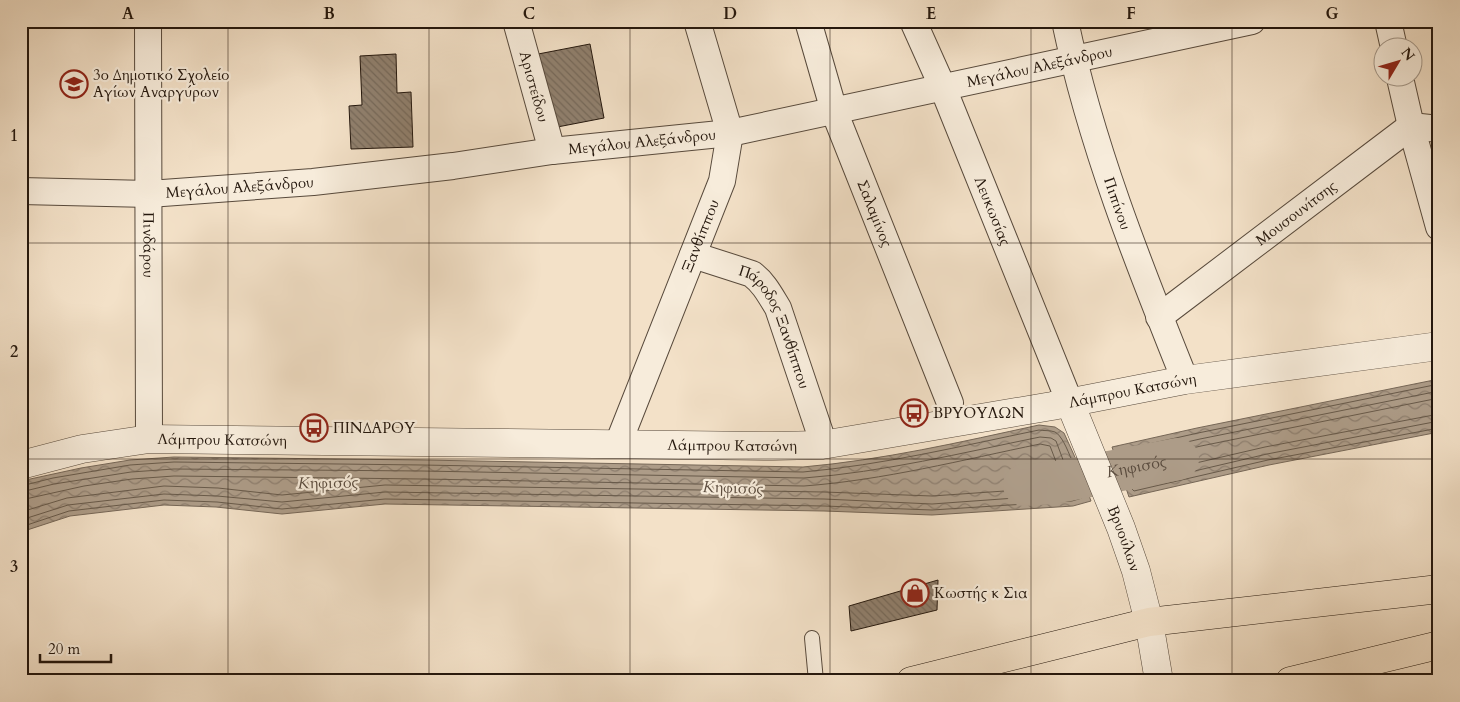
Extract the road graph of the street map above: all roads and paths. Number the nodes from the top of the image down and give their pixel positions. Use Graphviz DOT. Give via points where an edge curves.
graph roads {
  1 [pos="148,21"];
  2 [pos="516,21"];
  3 [pos="697,21"];
  4 [pos="808,21"];
  5 [pos="913,21"];
  6 [pos="1065,21"];
  7 [pos="1252,21"];
  8 [pos="1388,21"];
  9 [pos="1179,29"];
  10 [pos="1392,38"];
  11 [pos="1073,60"];
  12 [pos="942,88"];
  13 [pos="1402,88"];
  14 [pos="834,111"];
  15 [pos="1411,126"];
  16 [pos="1439,129"];
  17 [pos="730,133"];
  18 [pos="552,151"];
  19 [pos="21,191"];
  20 [pos="149,194"];
  21 [pos="1439,227"];
  22 [pos="693,255"];
  23 [pos="1160,317"];
  24 [pos="1439,346"];
  25 [pos="1184,380"];
  26 [pos="950,403"];
  27 [pos="1074,412"];
  28 [pos="820,433"];
  29 [pos="149,439"];
  30 [pos="618,444"];
  31 [pos="21,466"];
  32 [pos="1439,589"];
  33 [pos="1150,633"];
  34 [pos="812,638"];
  35 [pos="1439,645"];
  36 [pos="816,681"];
  37 [pos="911,681"];
  38 [pos="1159,681"];
  39 [pos="1290,681"];
  1 -- 20 [label="street, Πινδάρου"];
  2 -- 18 [label="street, Αριστείδου"];
  3 -- 17 [label="street, Ξανθίππου"];
  4 -- 14 [label="street, Σαλαμίνος"];
  5 -- 12 [label="street, Λευκωσίας"];
  6 -- 11 [label="street, Πιπίνου"];
  7 -- 9 [label="street, Μεγάλου Αλεξάνδρου"];
  8 -- 10 [label="street"];
  9 -- 11 [label="street, Μεγάλου Αλεξάνδρου"];
  11 -- 12 [label="street, Μεγάλου Αλεξάνδρου"];
  11 -- 23 [label="street, Πιπίνου" via="1099,153"];
  12 -- 14 [label="street, Μεγάλου Αλεξάνδρου"];
  12 -- 27 [label="street, Λευκωσίας"];
  13 -- 15 [label="street"];
  14 -- 17 [label="street, Μεγάλου Αλεξάνδρου"];
  14 -- 26 [label="street, Σαλαμίνος"];
  15 -- 16 [label="street"];
  15 -- 21 [label="street"];
  15 -- 23 [label="street, Μουσουνίτσης"];
  17 -- 18 [label="street, Μεγάλου Αλεξάνδρου"];
  17 -- 22 [label="street, Ξανθίππου" via="722,181"];
  18 -- 20 [label="street, Μεγάλου Αλεξάνδρου" via="313,182"];
  19 -- 20 [label="street, Μεγάλου Αλεξάνδρου"];
  20 -- 29 [label="street, Πινδάρου"];
  22 -- 28 [label="street, Πάροδος Ξανθίππου" via="752,274 767,290 778,308"];
  22 -- 30 [label="street, Ξανθίππου"];
  23 -- 25 [label="street, Πιπίνου"];
  24 -- 25 [label="street, Λάμπρου Κατσώνη"];
  25 -- 27 [label="street, Λάμπρου Κατσώνη"];
  27 -- 30 [label="street, Λάμπρου Κατσώνη" via="822,445"];
  27 -- 33 [label="street, Βρυούλων" via="1136,571"];
  29 -- 30 [label="street, Λάμπρου Κατσώνη"];
  29 -- 31 [label="street, Λάμπρου Κατσώνη" via="82,449"];
  32 -- 33 [label="highway"];
  33 -- 37 [label="highway"];
  33 -- 38 [label="street, Βρυούλων"];
  34 -- 36 [label="lane"];
  35 -- 39 [label="highway"];
}
